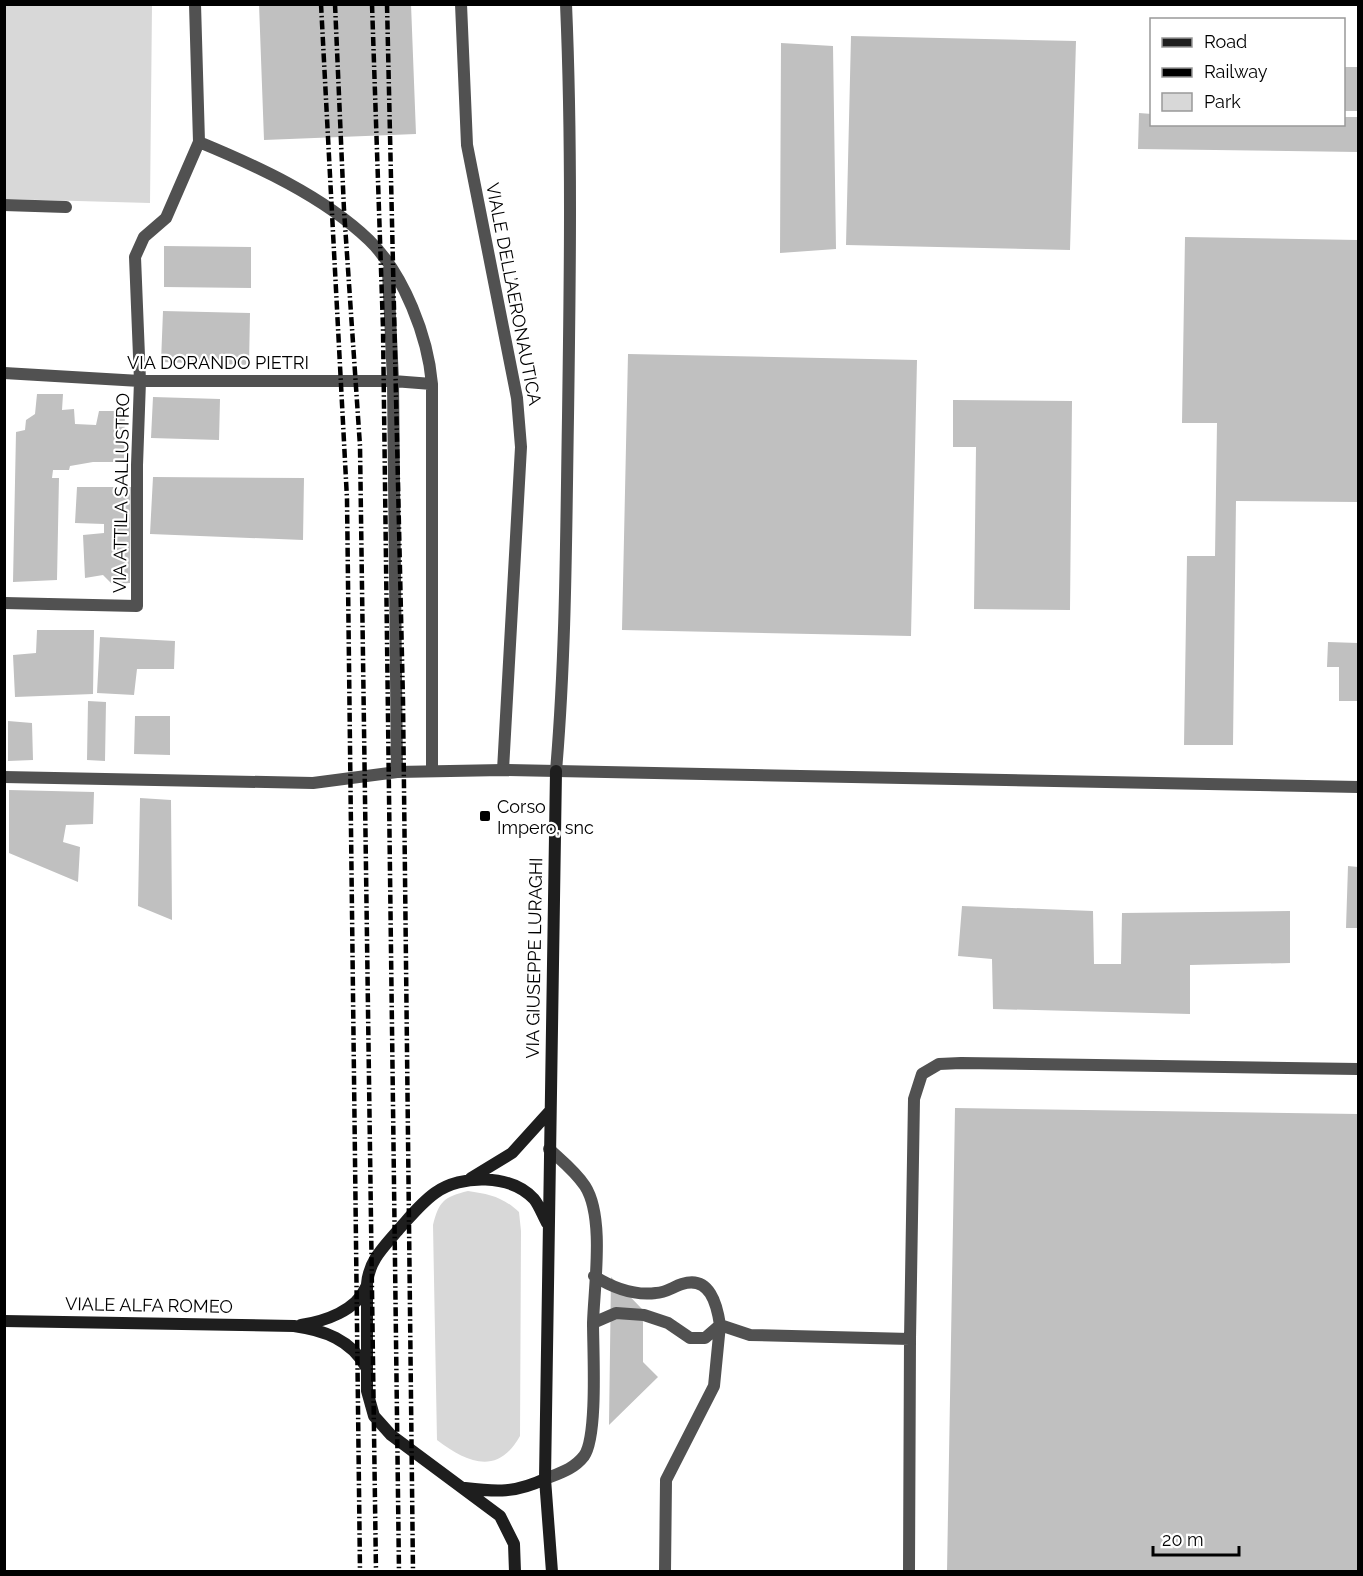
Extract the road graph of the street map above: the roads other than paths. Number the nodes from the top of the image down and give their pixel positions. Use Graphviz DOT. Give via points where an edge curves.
graph roads {
  1 [pos="195,4"];
  2 [pos="461,4"];
  3 [pos="566,4"];
  4 [pos="199,142"];
  5 [pos="4,205"];
  6 [pos="66,207"];
  7 [pos="383,259"];
  8 [pos="4,373"];
  9 [pos="141,381"];
  10 [pos="393,381"];
  11 [pos="432,384"];
  12 [pos="4,603"];
  13 [pos="503,770"];
  14 [pos="432,771"];
  15 [pos="556,771"];
  16 [pos="397,772"];
  17 [pos="4,777"];
  18 [pos="1359,786"];
  19 [pos="1359,1069"];
  20 [pos="550,1111"];
  21 [pos="549,1149"];
  22 [pos="471,1178"];
  23 [pos="548,1224"];
  24 [pos="594,1276"];
  25 [pos="367,1284"];
  26 [pos="4,1321"];
  27 [pos="593,1323"];
  28 [pos="720,1324"];
  29 [pos="294,1326"];
  30 [pos="910,1338"];
  31 [pos="368,1369"];
  32 [pos="545,1479"];
  33 [pos="465,1488"];
  34 [pos="515,1572"];
  35 [pos="552,1572"];
  36 [pos="665,1572"];
  37 [pos="909,1572"];
  1 -- 4 [label="street"];
  2 -- 13 [label="street, VIALE DELL’AERONAUTICA" via="467,146 520,422"];
  3 -- 15 [label="street, VIALE DELL’AERONAUTICA" via="571,114 565,671"];
  4 -- 7 [label="street" via="261,167 351,224"];
  4 -- 9 [label="street, VIA ATTILA SALLUSTRO" via="166,218 144,237 135,258"];
  5 -- 6 [label="street"];
  7 -- 10 [label="street" via="390,276"];
  7 -- 11 [label="street" via="420,327"];
  8 -- 9 [label="street, VIA DORANDO PIETRI"];
  9 -- 10 [label="street, VIA DORANDO PIETRI"];
  9 -- 12 [label="street, VIA ATTILA SALLUSTRO" via="136,465 137,606"];
  10 -- 11 [label="street, VIA DORANDO PIETRI"];
  10 -- 16 [label="street"];
  11 -- 14 [label="street"];
  13 -- 14 [label="street"];
  13 -- 15 [label="street"];
  14 -- 16 [label="street"];
  15 -- 18 [label="street"];
  15 -- 20 [label="street, VIA GIUSEPPE LURAGHI"];
  16 -- 17 [label="street" via="313,783"];
  19 -- 30 [label="street" via="939,1064 922,1074 914,1099"];
  20 -- 21 [label="street, VIA GIUSEPPE LURAGHI"];
  20 -- 22 [label="street" via="512,1153"];
  21 -- 23 [label="street, VIA GIUSEPPE LURAGHI"];
  21 -- 24 [label="street" via="586,1187 592,1202 596,1225"];
  22 -- 23 [label="street" via="506,1182 533,1198"];
  22 -- 25 [label="street" via="454,1182 420,1206 373,1260"];
  23 -- 32 [label="street, VIA GIUSEPPE LURAGHI"];
  24 -- 27 [label="street"];
  24 -- 28 [label="street" via="636,1293 657,1293 684,1283 696,1284 709,1290 717,1303"];
  25 -- 29 [label="street" via="348,1308"];
  25 -- 31 [label="street"];
  26 -- 29 [label="street, VIALE ALFA ROMEO"];
  27 -- 28 [label="street" via="616,1313 644,1315 668,1323 690,1338 705,1338"];
  27 -- 32 [label="street" via="592,1437 585,1455 570,1469"];
  28 -- 30 [label="street" via="750,1335"];
  28 -- 36 [label="street" via="714,1386 666,1480"];
  29 -- 31 [label="street" via="343,1341"];
  30 -- 37 [label="street"];
  31 -- 33 [label="street" via="369,1403 382,1426"];
  32 -- 33 [label="street" via="523,1489 495,1492"];
  32 -- 35 [label="street, VIA GIUSEPPE LURAGHI"];
  33 -- 34 [label="street" via="500,1516 514,1544"];
}
